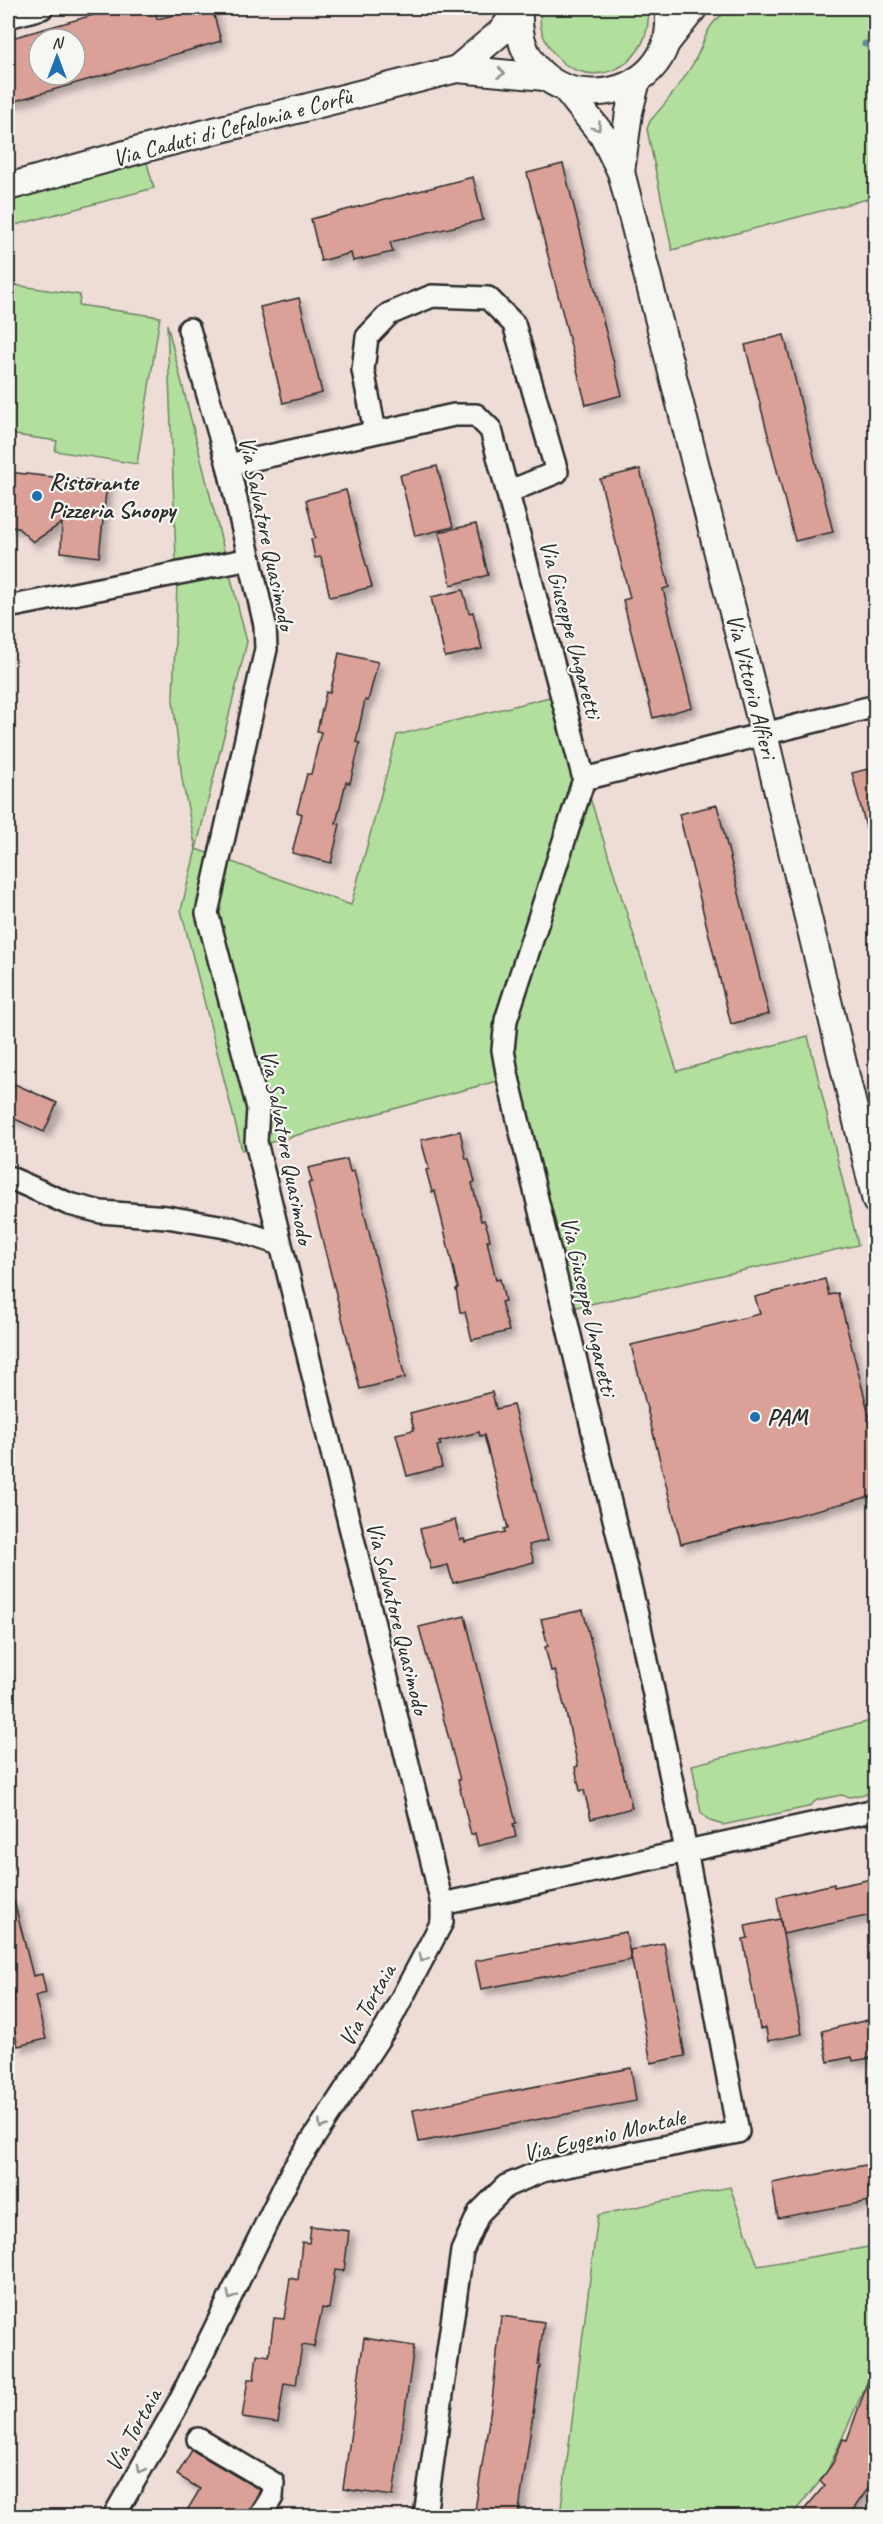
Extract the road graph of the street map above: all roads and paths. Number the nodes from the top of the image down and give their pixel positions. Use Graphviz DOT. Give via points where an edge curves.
graph roads {
  1 [pos="42,8"];
  2 [pos="519,8"];
  3 [pos="668,8"];
  4 [pos="694,8"];
  5 [pos="8,17"];
  6 [pos="665,45"];
  7 [pos="457,69"];
  8 [pos="637,80"];
  9 [pos="555,82"];
  10 [pos="621,172"];
  11 [pos="8,187"];
  12 [pos="189,329"];
  13 [pos="375,431"];
  14 [pos="228,465"];
  15 [pos="508,492"];
  16 [pos="250,559"];
  17 [pos="8,607"];
  18 [pos="876,706"];
  19 [pos="764,734"];
  20 [pos="585,779"];
  21 [pos="8,1177"];
  22 [pos="876,1201"];
  23 [pos="280,1244"];
  24 [pos="876,1810"];
  25 [pos="686,1850"];
  26 [pos="442,1904"];
  27 [pos="198,2439"];
  28 [pos="114,2517"];
  29 [pos="260,2517"];
  30 [pos="425,2517"];
  1 -- 5 [label="street"];
  2 -- 7 [label="street, Via Caduti di Cefalonia e Corfù" via="501,32"];
  2 -- 9 [label="street, Via Vittorio Alfieri" via="519,34 528,56"];
  3 -- 6 [label="street"];
  4 -- 6 [label="street"];
  6 -- 8 [label="street" via="655,63"];
  7 -- 9 [label="street, Via Caduti di Cefalonia e Corfù, one-way"];
  7 -- 11 [label="street, Via Caduti di Cefalonia e Corfù"];
  8 -- 9 [label="street, Via Caduti di Cefalonia e Corfù" via="613,91 588,94"];
  8 -- 10 [label="street, Via Vittorio Alfieri"];
  9 -- 10 [label="street, Via Vittorio Alfieri, one-way" via="603,136"];
  10 -- 19 [label="street, Via Vittorio Alfieri"];
  12 -- 14 [label="street, Via Salvatore Quasimodo"];
  13 -- 14 [label="street, Via Giuseppe Ungaretti"];
  13 -- 15 [label="street, Via Giuseppe Ungaretti" via="454,415 476,415 491,430"];
  13 -- 15 [label="street" via="363,370 367,337 389,314 432,296 488,298 513,324 556,472"];
  14 -- 16 [label="street, Via Salvatore Quasimodo"];
  15 -- 20 [label="street, Via Giuseppe Ungaretti"];
  16 -- 17 [label="street"];
  16 -- 23 [label="street, Via Salvatore Quasimodo" via="265,625 266,649 207,913 258,1108 256,1142"];
  18 -- 19 [label="street"];
  19 -- 20 [label="street"];
  19 -- 22 [label="street, Via Vittorio Alfieri"];
  20 -- 25 [label="street, Via Giuseppe Ungaretti" via="506,1020 503,1050 640,1627"];
  21 -- 23 [label="street" via="90,1210 221,1226"];
  23 -- 26 [label="street, Via Salvatore Quasimodo"];
  24 -- 25 [label="street"];
  25 -- 26 [label="street"];
  25 -- 30 [label="street, Via Eugenio Montale" via="738,2132 542,2171 506,2186 479,2213 462,2251"];
  26 -- 28 [label="street, Via Tortaia, one-way" via="442,1922 387,2026 292,2171 179,2402"];
  27 -- 29 [label="street" via="273,2483 272,2497"];
}
